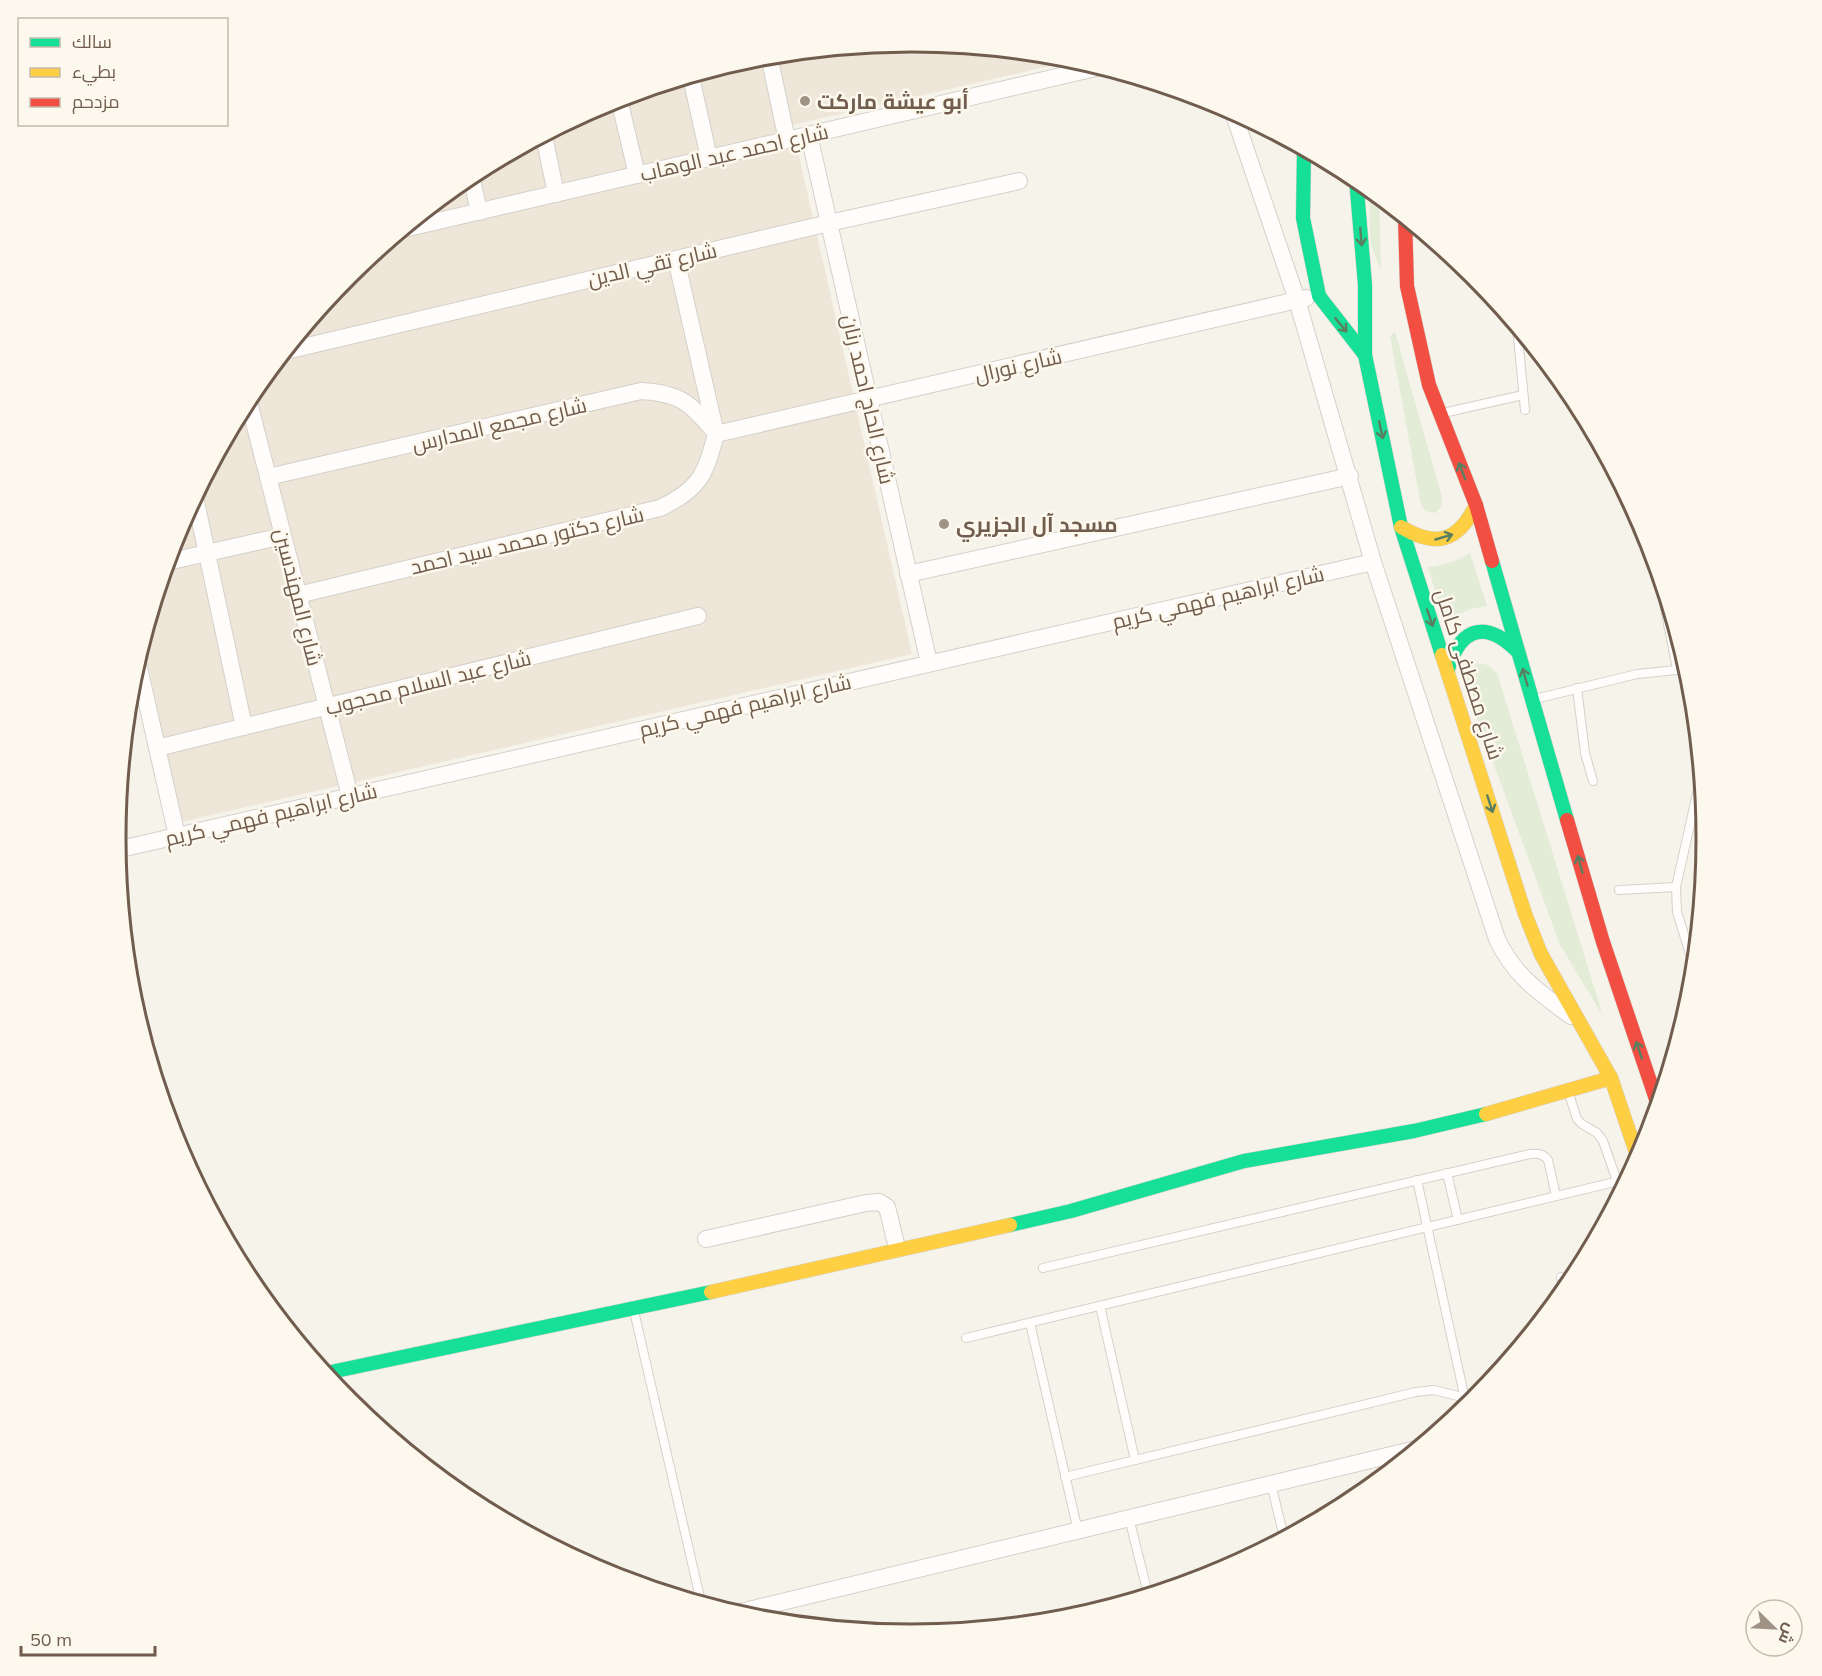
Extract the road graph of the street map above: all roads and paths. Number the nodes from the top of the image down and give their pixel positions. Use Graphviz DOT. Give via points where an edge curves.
graph roads {
  1 [pos="771,66"];
  2 [pos="1082,72"];
  3 [pos="692,84"];
  4 [pos="621,108"];
  5 [pos="1237,124"];
  6 [pos="809,135"];
  7 [pos="787,140"];
  8 [pos="546,144"];
  9 [pos="709,158"];
  10 [pos="1304,158"];
  11 [pos="637,175"];
  12 [pos="1019,181"];
  13 [pos="473,186"];
  14 [pos="1357,192"];
  15 [pos="556,194"];
  16 [pos="479,212"];
  17 [pos="829,223"];
  18 [pos="420,225"];
  19 [pos="1406,228"];
  20 [pos="676,259"];
  21 [pos="1319,296"];
  22 [pos="1297,300"];
  23 [pos="1518,340"];
  24 [pos="297,348"];
  25 [pos="1365,355"];
  26 [pos="1523,395"];
  27 [pos="869,399"];
  28 [pos="1525,410"];
  29 [pos="251,412"];
  30 [pos="1440,414"];
  31 [pos="716,434"];
  32 [pos="1350,476"];
  33 [pos="268,477"];
  34 [pos="1476,506"];
  35 [pos="198,510"];
  36 [pos="1401,527"];
  37 [pos="283,536"];
  38 [pos="207,553"];
  39 [pos="177,560"];
  40 [pos="1373,562"];
  41 [pos="908,574"];
  42 [pos="298,595"];
  43 [pos="698,616"];
  44 [pos="1673,650"];
  45 [pos="1518,652"];
  46 [pos="928,663"];
  47 [pos="1448,669"];
  48 [pos="1677,669"];
  49 [pos="142,681"];
  50 [pos="1577,688"];
  51 [pos="1532,699"];
  52 [pos="327,706"];
  53 [pos="244,727"];
  54 [pos="157,748"];
  55 [pos="1593,781"];
  56 [pos="350,796"];
  57 [pos="1695,801"];
  58 [pos="177,836"];
  59 [pos="126,848"];
  60 [pos="1676,887"];
  61 [pos="1620,890"];
  62 [pos="1690,941"];
  63 [pos="1581,1024"];
  64 [pos="1611,1078"];
  65 [pos="1568,1091"];
  66 [pos="1654,1093"];
  67 [pos="1634,1146"];
  68 [pos="1447,1173"];
  69 [pos="1417,1180"];
  70 [pos="1617,1181"];
  71 [pos="1556,1196"];
  72 [pos="1458,1220"];
  73 [pos="1427,1227"];
  74 [pos="706,1239"];
  75 [pos="897,1248"];
  76 [pos="1043,1268"];
  77 [pos="1100,1306"];
  78 [pos="633,1308"];
  79 [pos="1030,1323"];
  80 [pos="966,1338"];
  81 [pos="335,1371"];
  82 [pos="1468,1391"];
  83 [pos="1462,1397"];
  84 [pos="1399,1453"];
  85 [pos="1135,1460"];
  86 [pos="1065,1476"];
  87 [pos="1271,1484"];
  88 [pos="1129,1518"];
  89 [pos="1282,1529"];
  90 [pos="1078,1531"];
  91 [pos="1146,1587"];
  92 [pos="699,1594"];
  93 [pos="757,1608"];
  1 -- 7 [label="street"];
  2 -- 6 [label="street, شارع احمد عبد الوهاب"];
  3 -- 9 [label="street"];
  4 -- 11 [label="street"];
  5 -- 22 [label="street"];
  6 -- 7 [label="street, شارع احمد عبد الوهاب"];
  6 -- 17 [label="street, شارع الحاج احمد رنان"];
  7 -- 9 [label="street, شارع احمد عبد الوهاب"];
  8 -- 15 [label="street"];
  9 -- 11 [label="street, شارع احمد عبد الوهاب"];
  10 -- 21 [label="main road" via="1303,218"];
  11 -- 15 [label="street, شارع احمد عبد الوهاب"];
  12 -- 17 [label="street, شارع تقي الدين"];
  13 -- 16 [label="street"];
  14 -- 25 [label="main road, شارع مصطفى كامل, one-way" via="1365,285"];
  15 -- 16 [label="street, شارع احمد عبد الوهاب"];
  16 -- 18 [label="street, شارع احمد عبد الوهاب"];
  17 -- 20 [label="street, شارع تقي الدين"];
  17 -- 27 [label="street, شارع الحاج احمد رنان"];
  19 -- 30 [label="main road" via="1409,296"];
  20 -- 24 [label="street, شارع تقي الدين"];
  20 -- 31 [label="street"];
  21 -- 22 [label="street, شارع نورال"];
  21 -- 25 [label="main road, one-way"];
  22 -- 27 [label="street, شارع نورال"];
  22 -- 32 [label="street"];
  23 -- 26 [label="lane"];
  25 -- 36 [label="main road, شارع مصطفى كامل, one-way"];
  26 -- 28 [label="lane"];
  26 -- 30 [label="lane"];
  27 -- 31 [label="street, شارع نورال"];
  27 -- 41 [label="street, شارع الحاج احمد رنان"];
  29 -- 33 [label="street, شارع المهندسين"];
  34 -- 30 [label="main road, one-way"];
  31 -- 33 [label="street, شارع مجمع المدارس" via="684,401 664,392 641,391"];
  31 -- 42 [label="street, شارع دكتور محمد سيد احمد" via="699,481 682,498 660,508"];
  32 -- 40 [label="street"];
  32 -- 41 [label="street"];
  33 -- 37 [label="street, شارع المهندسين"];
  36 -- 34 [label="main road, one-way" via="1414,536 1445,539 1459,532"];
  34 -- 45 [label="main road"];
  35 -- 38 [label="street"];
  36 -- 47 [label="main road, شارع مصطفى كامل, one-way"];
  37 -- 38 [label="street"];
  37 -- 42 [label="street, شارع المهندسين"];
  38 -- 39 [label="street"];
  38 -- 53 [label="street"];
  40 -- 46 [label="street, شارع ابراهيم فهمي كريم"];
  40 -- 63 [label="street" via="1505,957 1517,973"];
  41 -- 46 [label="street, شارع الحاج احمد رنان"];
  42 -- 52 [label="street, شارع المهندسين"];
  43 -- 52 [label="street, شارع عبد السلام محجوب"];
  44 -- 48 [label="lane"];
  45 -- 47 [label="main road" via="1508,638 1492,631 1476,632 1461,639 1451,653"];
  51 -- 45 [label="main road, one-way"];
  46 -- 56 [label="street, شارع ابراهيم فهمي كريم"];
  47 -- 63 [label="main road, شارع مصطفى كامل, one-way" via="1525,914 1541,954"];
  48 -- 50 [label="lane"];
  49 -- 54 [label="street"];
  50 -- 51 [label="lane"];
  50 -- 55 [label="lane" via="1585,753"];
  66 -- 51 [label="main road, one-way" via="1603,942"];
  52 -- 53 [label="street, شارع عبد السلام محجوب"];
  52 -- 56 [label="street, شارع المهندسين"];
  53 -- 54 [label="street, شارع عبد السلام محجوب"];
  54 -- 58 [label="street"];
  56 -- 58 [label="street, شارع ابراهيم فهمي كريم"];
  57 -- 60 [label="lane"];
  58 -- 59 [label="street, شارع ابراهيم فهمي كريم"];
  60 -- 61 [label="lane"];
  60 -- 62 [label="lane" via="1677,912"];
  63 -- 64 [label="main road, شارع مصطفى كامل"];
  64 -- 65 [label="main road"];
  64 -- 67 [label="main road, شارع مصطفى كامل"];
  65 -- 70 [label="lane" via="1577,1119 1603,1141"];
  65 -- 75 [label="main road" via="1414,1131 1244,1161 1071,1211"];
  68 -- 69 [label="lane"];
  68 -- 71 [label="lane" via="1538,1153 1548,1160"];
  68 -- 72 [label="lane"];
  69 -- 73 [label="lane"];
  69 -- 76 [label="lane"];
  70 -- 71 [label="lane"];
  71 -- 72 [label="lane"];
  72 -- 73 [label="lane"];
  73 -- 77 [label="lane"];
  73 -- 82 [label="lane"];
  74 -- 75 [label="street" via="879,1202 887,1207"];
  75 -- 78 [label="main road"];
  77 -- 79 [label="lane"];
  77 -- 85 [label="lane"];
  78 -- 81 [label="main road"];
  78 -- 92 [label="lane"];
  79 -- 80 [label="lane"];
  79 -- 86 [label="lane"];
  83 -- 85 [label="lane" via="1434,1390 1416,1392"];
  84 -- 87 [label="street"];
  85 -- 86 [label="lane"];
  86 -- 90 [label="lane"];
  87 -- 88 [label="street"];
  87 -- 89 [label="lane"];
  88 -- 90 [label="street"];
  88 -- 91 [label="lane"];
  90 -- 93 [label="street"];
}
